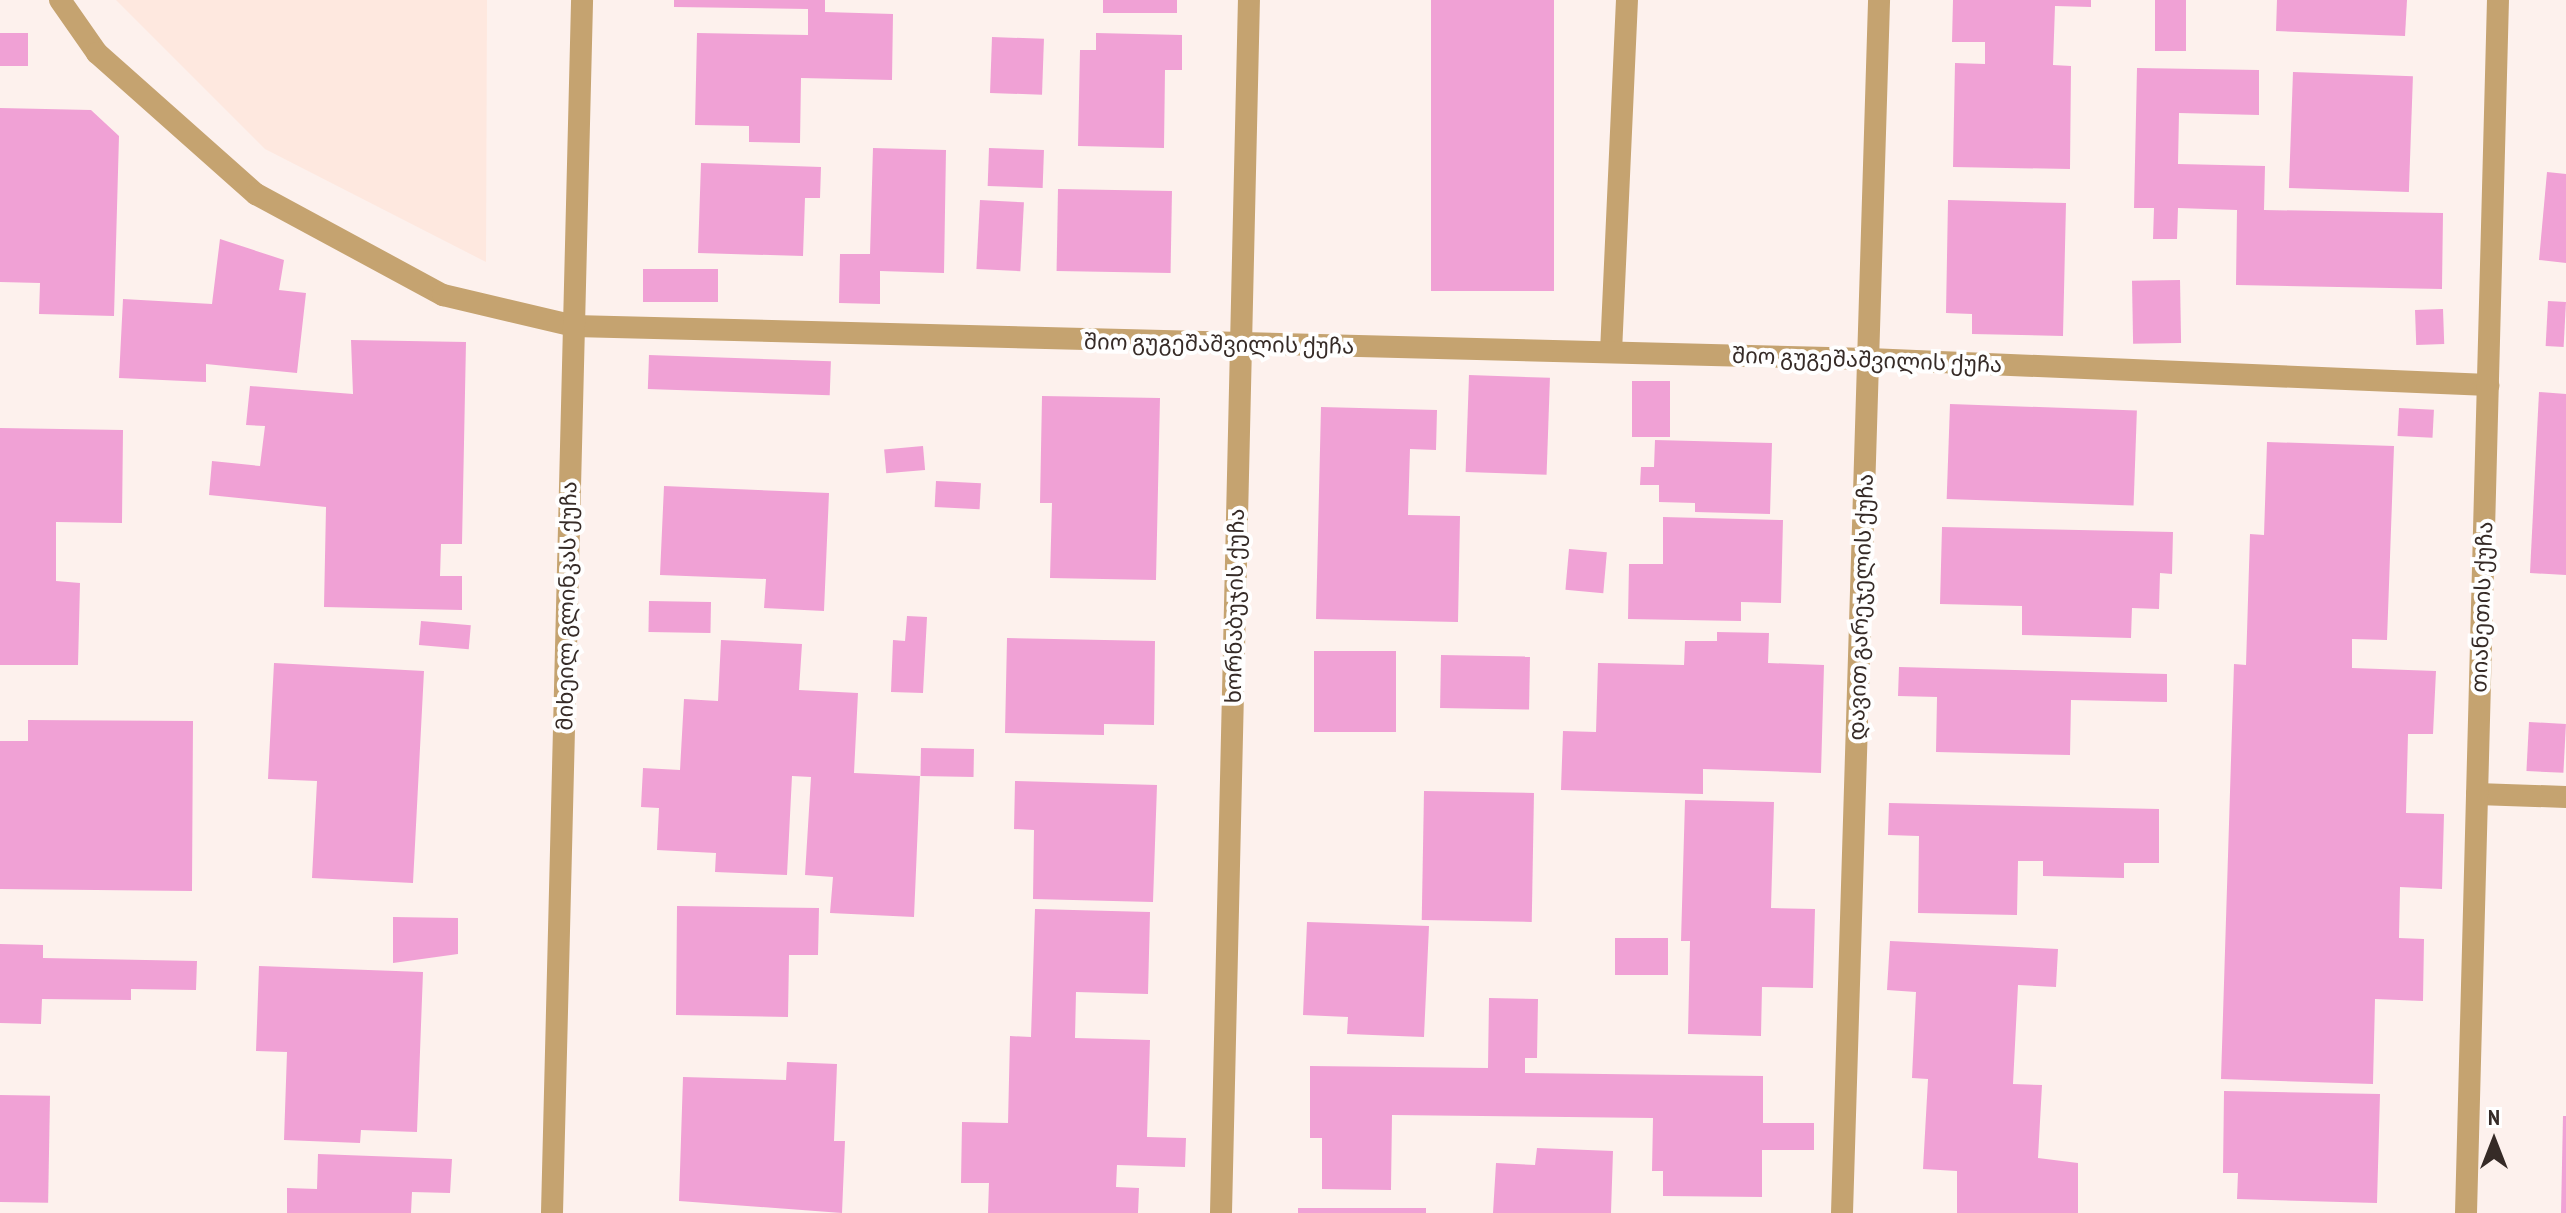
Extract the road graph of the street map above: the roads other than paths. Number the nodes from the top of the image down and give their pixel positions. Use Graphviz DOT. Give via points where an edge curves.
graph roads {
  1 [pos="60,0"];
  2 [pos="582,0"];
  3 [pos="1249,0"];
  4 [pos="1627,0"];
  5 [pos="1879,0"];
  6 [pos="2498,0"];
  7 [pos="574,326"];
  8 [pos="1241,346"];
  9 [pos="1611,352"];
  10 [pos="1869,359"];
  11 [pos="2488,385"];
  12 [pos="2477,794"];
  13 [pos="2566,797"];
  14 [pos="552,1213"];
  15 [pos="1221,1213"];
  16 [pos="1842,1213"];
  17 [pos="2466,1213"];
  1 -- 7 [label="street, შიო გუგეშაშვილის ქუჩა" via="97,53 256,194 443,295"];
  2 -- 7 [label="street, მიხეილ გლინკას ქუჩა"];
  3 -- 8 [label="street, ხორნაბუჯის ქუჩა"];
  4 -- 9 [label="street"];
  5 -- 10 [label="street, დავით გარეჯელის ქუჩა"];
  6 -- 11 [label="street, თიანეთის ქუჩა"];
  7 -- 8 [label="street, შიო გუგეშაშვილის ქუჩა"];
  7 -- 14 [label="street, მიხეილ გლინკას ქუჩა"];
  8 -- 9 [label="street, შიო გუგეშაშვილის ქუჩა"];
  8 -- 15 [label="street, ხორნაბუჯის ქუჩა"];
  9 -- 10 [label="street, შიო გუგეშაშვილის ქუჩა"];
  10 -- 11 [label="street, შიო გუგეშაშვილის ქუჩა"];
  10 -- 16 [label="street, დავით გარეჯელის ქუჩა"];
  11 -- 12 [label="street, თიანეთის ქუჩა"];
  12 -- 13 [label="street"];
  12 -- 17 [label="street, თიანეთის ქუჩა"];
}
